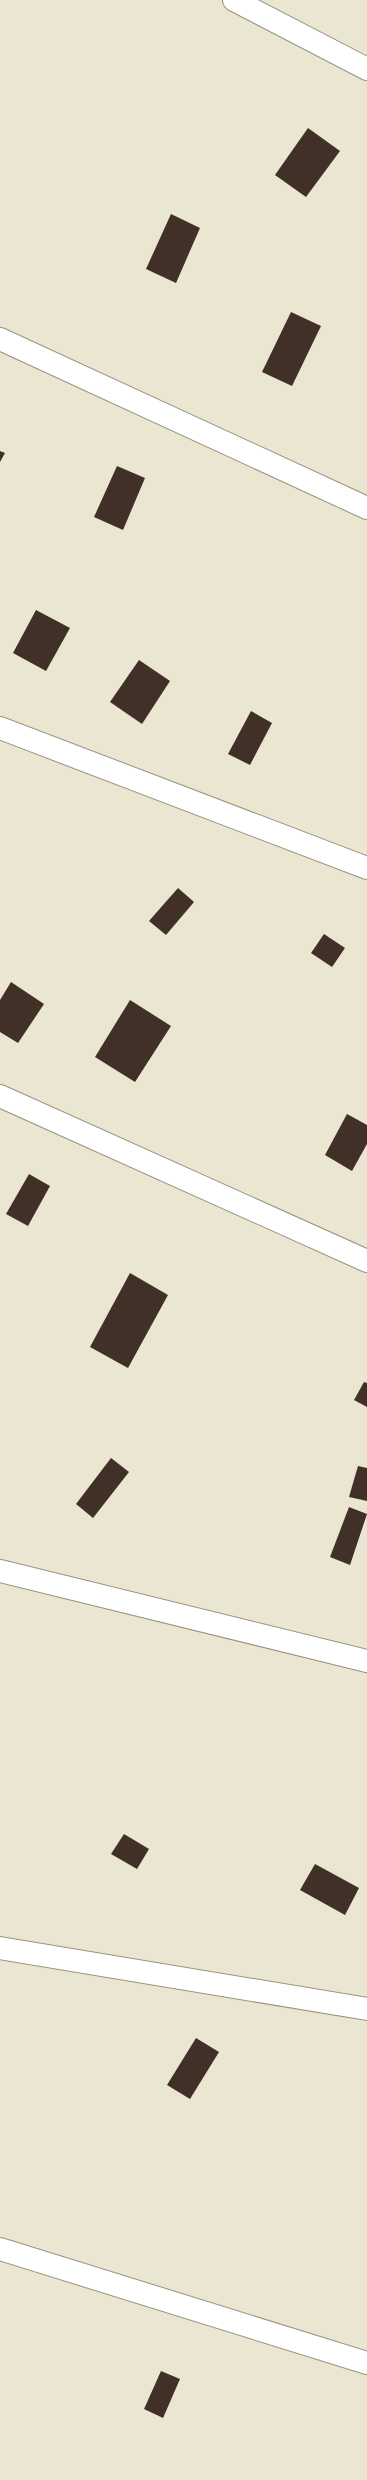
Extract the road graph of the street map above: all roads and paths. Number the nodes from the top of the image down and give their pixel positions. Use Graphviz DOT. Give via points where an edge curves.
graph roads {
  1 [pos="234,0"];
  2 [pos="367,69"];
  3 [pos="0,339"];
  4 [pos="367,508"];
  5 [pos="0,728"];
  6 [pos="367,868"];
  7 [pos="0,1096"];
  8 [pos="367,1261"];
  9 [pos="0,1570"];
  10 [pos="367,1661"];
  11 [pos="0,1948"];
  12 [pos="367,2009"];
  13 [pos="0,2249"];
  14 [pos="367,2363"];
  1 -- 2 [label="street"];
  3 -- 4 [label="street"];
  5 -- 6 [label="street"];
  7 -- 8 [label="street"];
  9 -- 10 [label="street"];
  11 -- 12 [label="street"];
  13 -- 14 [label="street"];
}
